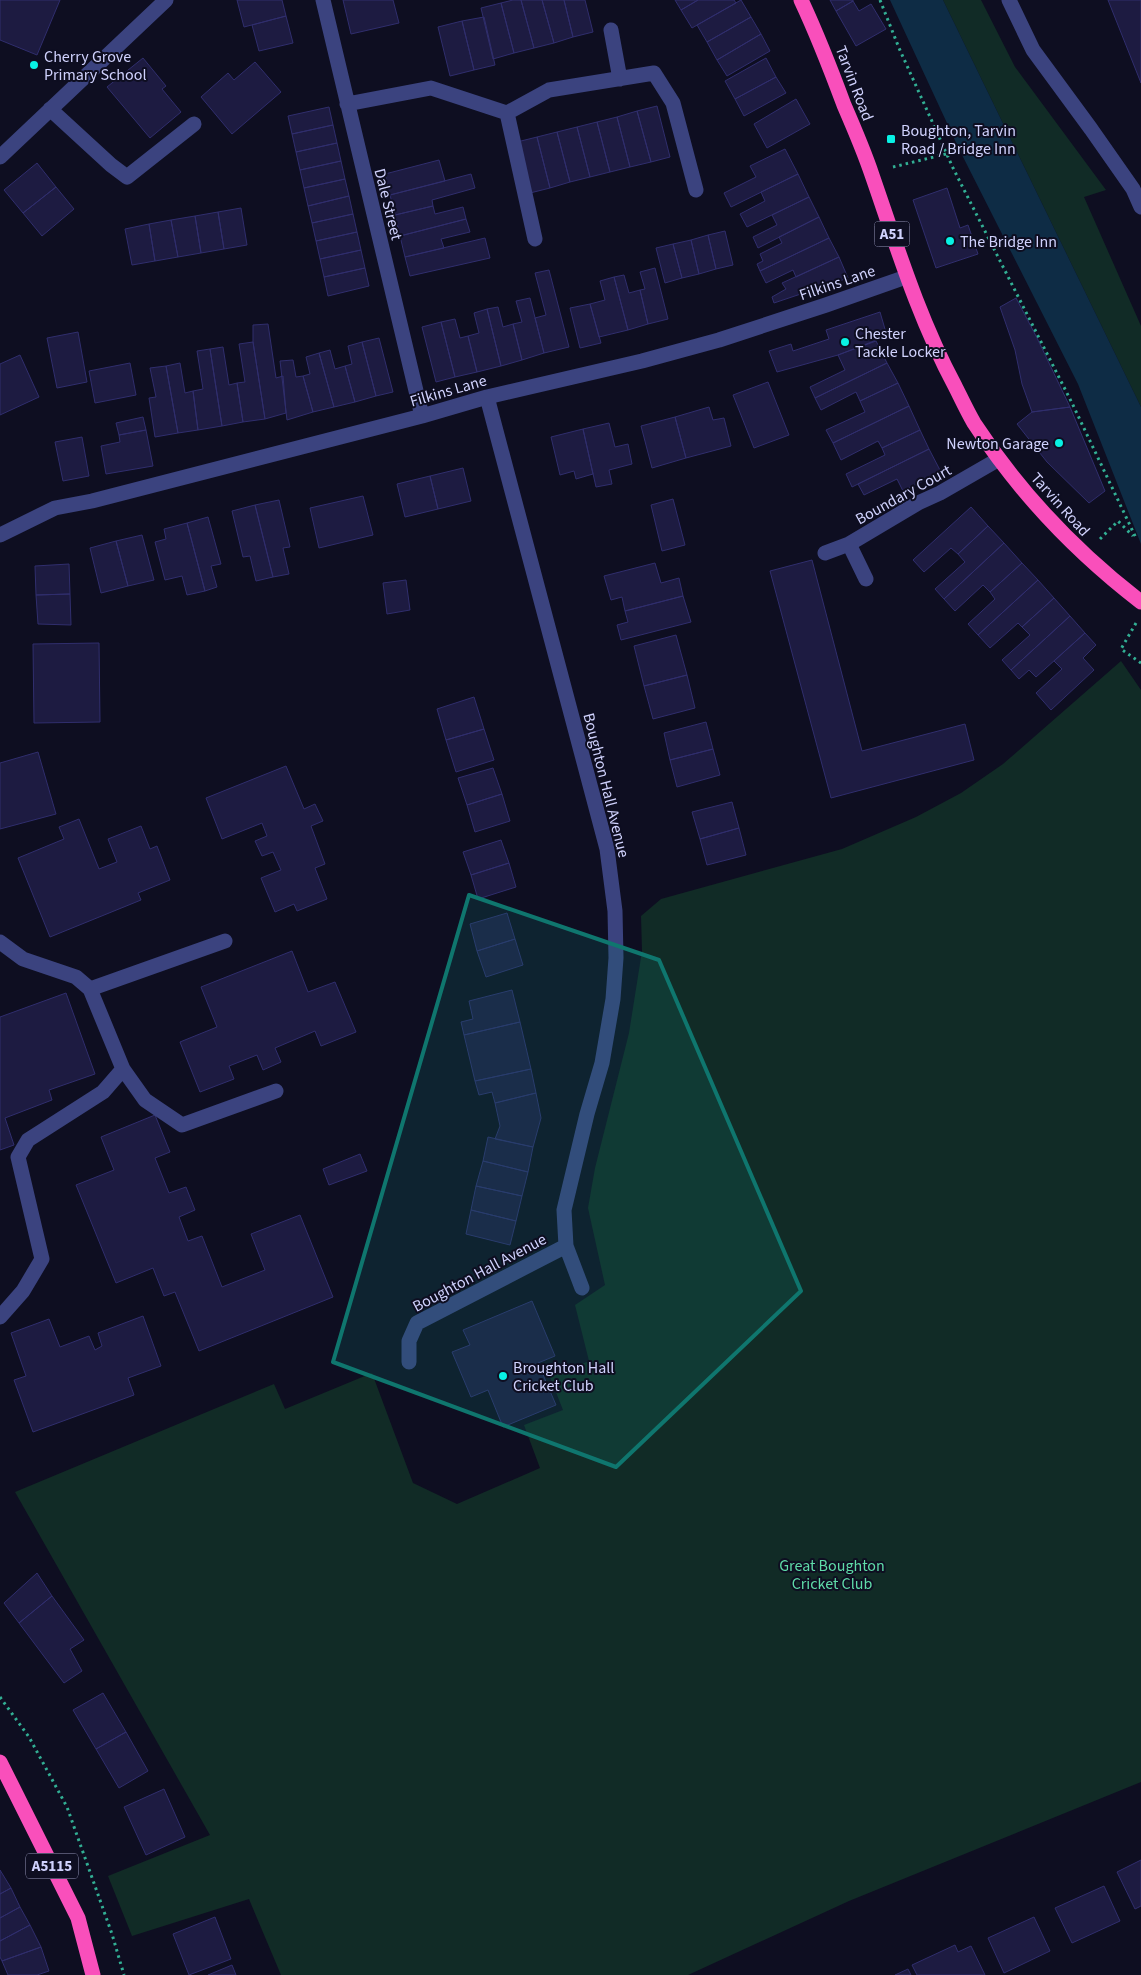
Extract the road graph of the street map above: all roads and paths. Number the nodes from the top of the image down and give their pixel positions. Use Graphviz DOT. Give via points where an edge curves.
graph roads {
  1 [pos="166,0"];
  2 [pos="322,0"];
  3 [pos="801,0"];
  4 [pos="880,0"];
  5 [pos="1009,0"];
  6 [pos="611,30"];
  7 [pos="620,79"];
  8 [pos="347,104"];
  9 [pos="50,109"];
  10 [pos="507,113"];
  11 [pos="194,124"];
  12 [pos="946,154"];
  13 [pos="0,157"];
  14 [pos="871,173"];
  15 [pos="696,190"];
  16 [pos="1141,207"];
  17 [pos="535,239"];
  18 [pos="906,277"];
  19 [pos="487,397"];
  20 [pos="422,416"];
  21 [pos="999,459"];
  22 [pos="0,536"];
  23 [pos="849,544"];
  24 [pos="825,553"];
  25 [pos="1084,555"];
  26 [pos="866,579"];
  27 [pos="1141,602"];
  28 [pos="1136,623"];
  29 [pos="1141,663"];
  30 [pos="0,942"];
  31 [pos="226,942"];
  32 [pos="90,989"];
  33 [pos="123,1069"];
  34 [pos="276,1091"];
  35 [pos="566,1246"];
  36 [pos="582,1288"];
  37 [pos="0,1317"];
  38 [pos="409,1362"];
  39 [pos="0,1697"];
  40 [pos="1,1765"];
  41 [pos="92,1975"];
  42 [pos="124,1975"];
  1 -- 9 [label="street"];
  2 -- 8 [label="street, Dale Street"];
  3 -- 14 [label="highway, Tarvin Road / A51"];
  4 -- 12 [label="path"];
  5 -- 16 [label="street" via="1033,50 1133,189"];
  6 -- 7 [label="street"];
  7 -- 10 [label="street" via="548,90"];
  7 -- 15 [label="street" via="654,72 673,103"];
  8 -- 10 [label="street" via="432,88"];
  8 -- 20 [label="street, Dale Street"];
  9 -- 11 [label="street" via="127,177"];
  9 -- 13 [label="street"];
  10 -- 17 [label="street"];
  12 -- 14 [label="path"];
  12 -- 25 [label="path" via="1136,538 1118,521"];
  14 -- 18 [label="highway, Tarvin Road / A51"];
  18 -- 19 [label="street, Filkins Lane" via="719,340"];
  18 -- 21 [label="highway, Tarvin Road / A51" via="936,351 973,422"];
  19 -- 20 [label="street, Filkins Lane"];
  19 -- 35 [label="street, Boughton Hall Avenue" via="607,849 615,911 613,999 602,1064 564,1210"];
  20 -- 22 [label="street, Filkins Lane" via="55,508"];
  21 -- 23 [label="street, Boundary Court"];
  21 -- 25 [label="highway, Tarvin Road / A51"];
  23 -- 24 [label="street, Boundary Court"];
  23 -- 26 [label="street, Boundary Court"];
  25 -- 27 [label="highway, Tarvin Road / A51"];
  28 -- 29 [label="path" via="1121,649"];
  30 -- 32 [label="street" via="23,959 76,977"];
  31 -- 32 [label="street"];
  32 -- 33 [label="street"];
  33 -- 34 [label="street" via="145,1100 182,1125"];
  33 -- 37 [label="street" via="103,1092 28,1140 18,1157 42,1259 23,1291"];
  35 -- 36 [label="street, Boughton Hall Avenue"];
  35 -- 38 [label="street, Boughton Hall Avenue" via="417,1323 409,1341"];
  39 -- 42 [label="path" via="29,1737 67,1807"];
  40 -- 41 [label="highway, A5115" via="78,1918"];
}
